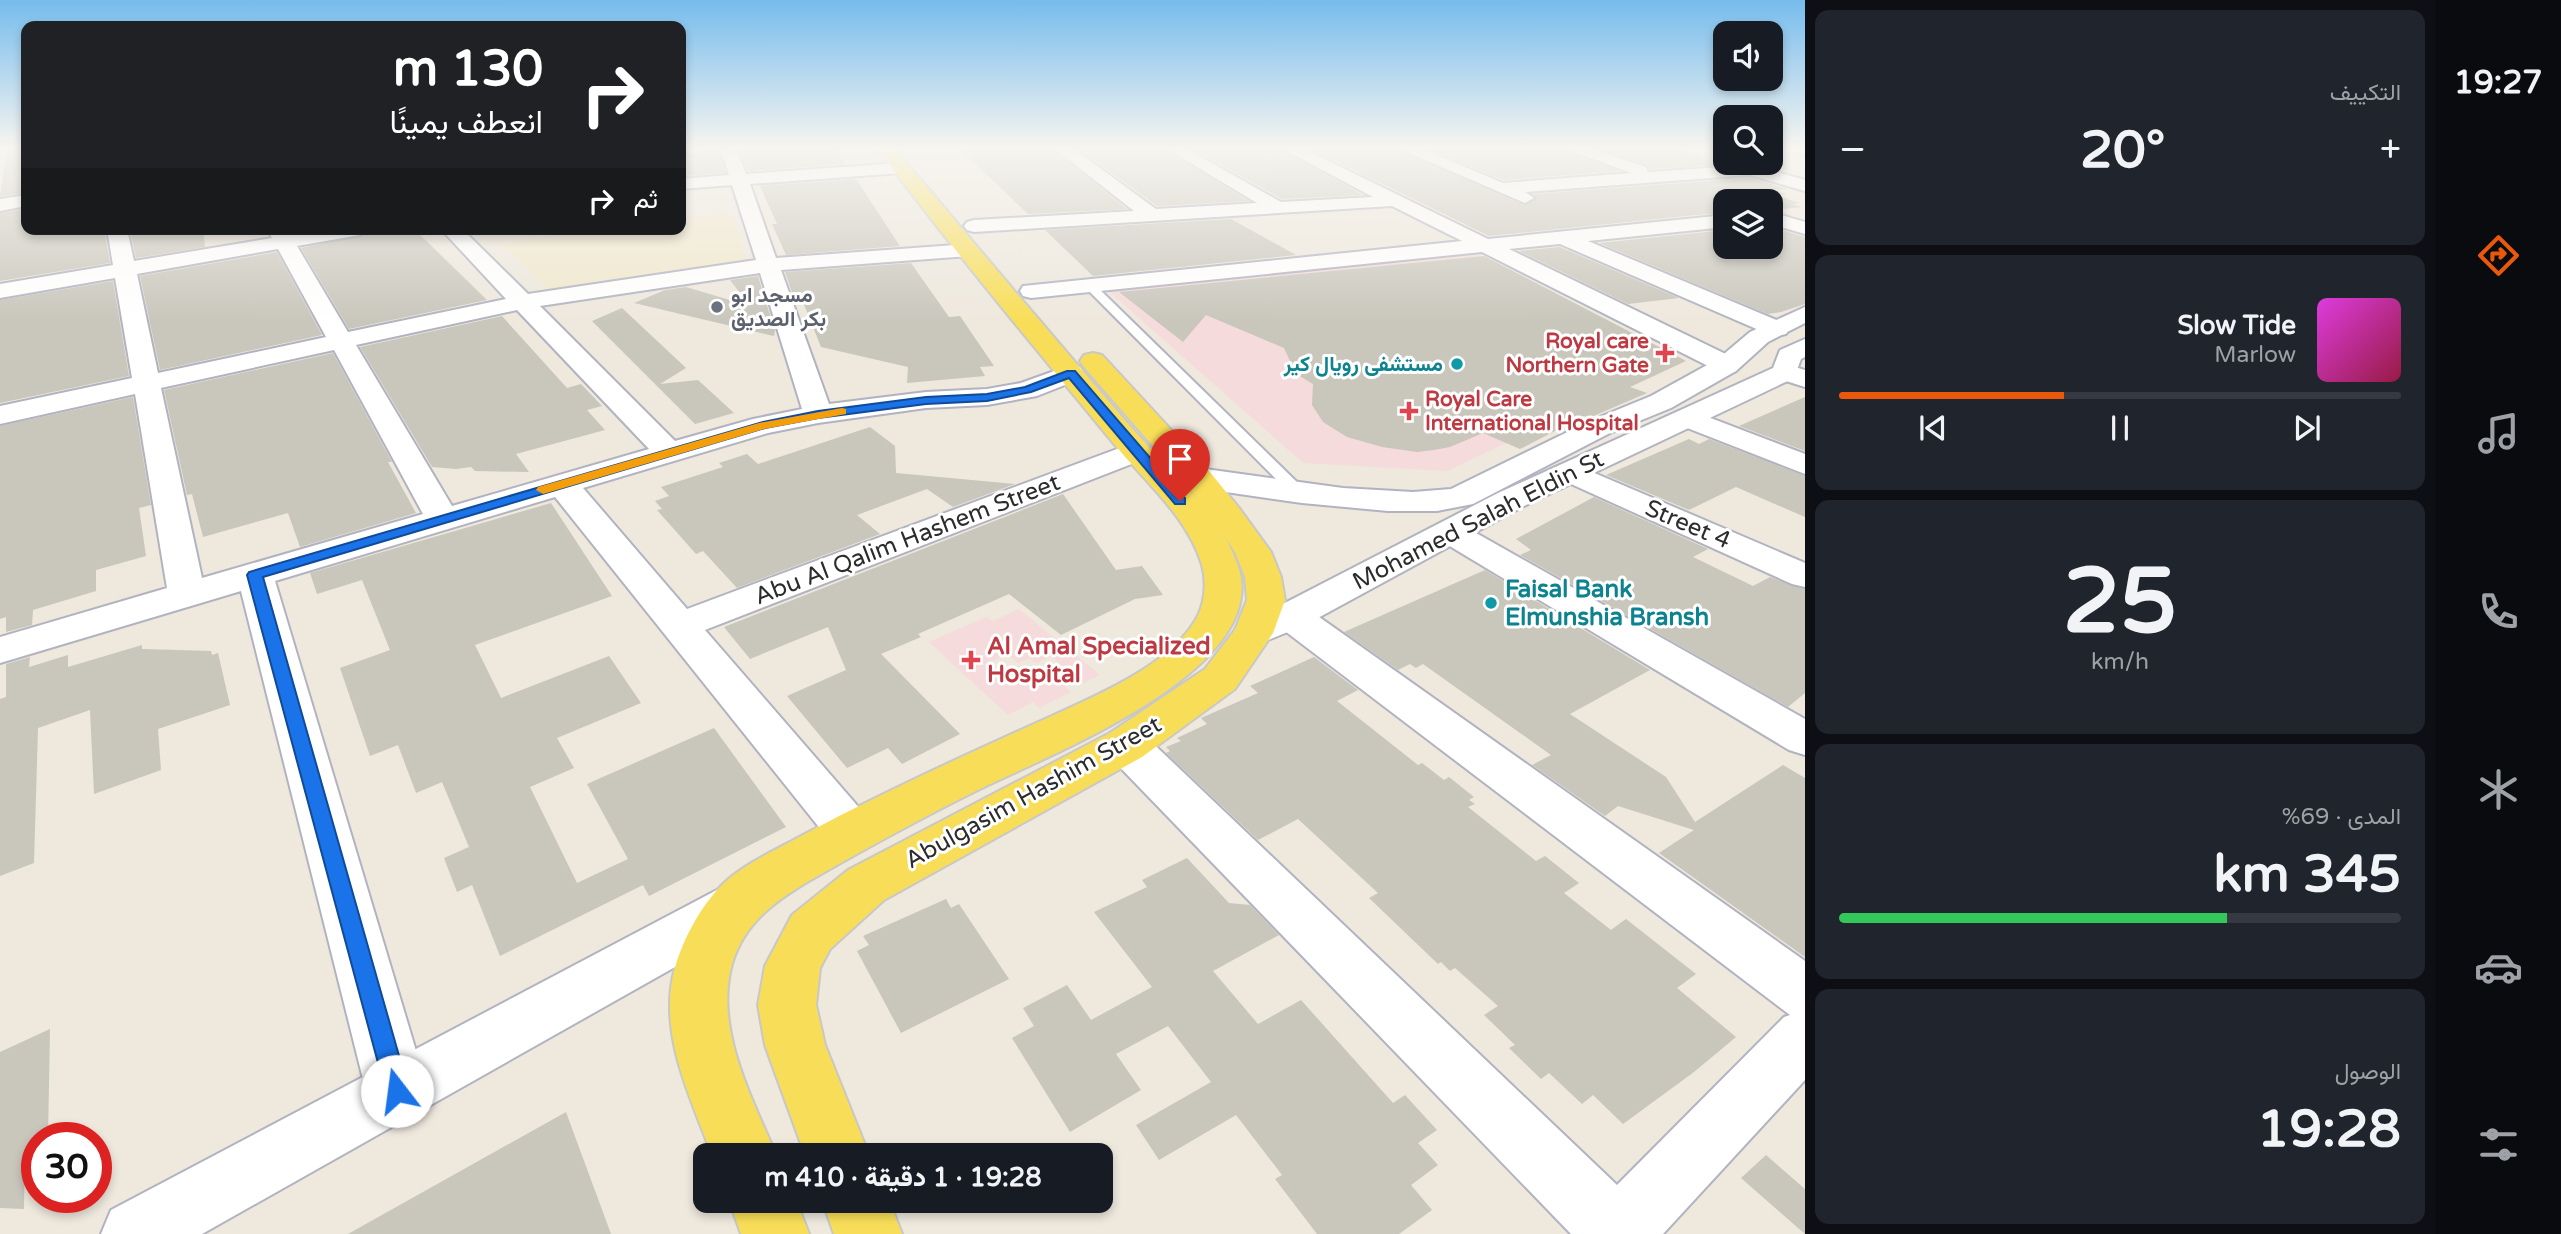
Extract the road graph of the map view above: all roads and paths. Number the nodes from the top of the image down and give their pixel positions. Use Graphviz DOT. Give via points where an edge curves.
graph roads {
  1 [pos="748,207"];
  2 [pos="943,207"];
  3 [pos="1140,207"];
  4 [pos="1301,207"];
  5 [pos="1405,207"];
  6 [pos="1278,208"];
  7 [pos="1153,216"];
  8 [pos="1783,222"];
  9 [pos="1713,223"];
  10 [pos="1566,227"];
  11 [pos="1805,228"];
  12 [pos="118,235"];
  13 [pos="457,235"];
  14 [pos="280,236"];
  15 [pos="971,238"];
  16 [pos="1480,244"];
  17 [pos="768,265"];
  18 [pos="125,269"];
  19 [pos="1090,286"];
  20 [pos="0,290"];
  21 [pos="1039,300"];
  22 [pos="523,302"];
  23 [pos="1805,314"];
  24 [pos="1777,329"];
  25 [pos="341,342"];
  26 [pos="1805,347"];
  27 [pos="1075,359"];
  28 [pos="1727,365"];
  29 [pos="1795,376"];
  30 [pos="147,384"];
  31 [pos="818,414"];
  32 [pos="0,415"];
  33 [pos="1687,418"];
  34 [pos="669,452"];
  35 [pos="1136,452"];
  36 [pos="1805,465"];
  37 [pos="1571,472"];
  38 [pos="1198,478"];
  39 [pos="562,484"];
  40 [pos="1300,494"];
  41 [pos="443,519"];
  42 [pos="1450,532"];
  43 [pos="255,575"];
  44 [pos="1805,576"];
  45 [pos="187,595"];
  46 [pos="1272,625"];
  47 [pos="679,626"];
  48 [pos="0,650"];
  49 [pos="1805,739"];
  50 [pos="1126,745"];
  51 [pos="851,832"];
  52 [pos="736,906"];
  53 [pos="1805,994"];
  54 [pos="1805,1037"];
  55 [pos="397,1091"];
  56 [pos="740,1143"];
  57 [pos="832,1143"];
  58 [pos="767,1213"];
  59 [pos="860,1213"];
  60 [pos="135,1234"];
  61 [pos="775,1234"];
  62 [pos="868,1234"];
  63 [pos="1618,1234"];
  1 -- 17 [label="street"];
  2 -- 15 [label="main road, Abulgasim Hashim Street"];
  3 -- 7 [label="street"];
  4 -- 6 [label="street"];
  5 -- 16 [label="street"];
  6 -- 7 [label="street"];
  7 -- 15 [label="street"];
  8 -- 11 [label="street"];
  9 -- 10 [label="street" via="1606,233"];
  10 -- 16 [label="street"];
  10 -- 24 [label="street"];
  12 -- 18 [label="street"];
  13 -- 22 [label="street"];
  14 -- 18 [label="street"];
  14 -- 25 [label="street"];
  15 -- 17 [label="street"];
  15 -- 21 [label="main road, Abulgasim Hashim Street"];
  15 -- 27 [label="main road, Abulgasim Hashim Street"];
  16 -- 19 [label="street"];
  16 -- 28 [label="street"];
  17 -- 22 [label="street"];
  17 -- 31 [label="street"];
  18 -- 20 [label="street"];
  18 -- 30 [label="street"];
  19 -- 21 [label="street"];
  19 -- 40 [label="lane"];
  22 -- 25 [label="street"];
  22 -- 34 [label="street"];
  23 -- 24 [label="street, Mohamed Salah Eldin St"];
  24 -- 28 [label="street, Mohamed Salah Eldin St" via="1759,337"];
  25 -- 30 [label="street"];
  25 -- 41 [label="street"];
  26 -- 29 [label="street, Mohamed Salah Eldin St" via="1789,355"];
  27 -- 31 [label="street" via="1027,390"];
  27 -- 35 [label="main road, Abulgasim Hashim Street"];
  27 -- 38 [label="main road, Abulgasim Hashim Street"];
  28 -- 40 [label="street, Mohamed Salah Eldin St" via="1461,498 1436,504"];
  29 -- 33 [label="street, Mohamed Salah Eldin St"];
  30 -- 32 [label="street"];
  30 -- 45 [label="street"];
  31 -- 34 [label="street"];
  33 -- 36 [label="street"];
  33 -- 37 [label="street, Mohamed Salah Eldin St"];
  34 -- 39 [label="street"];
  35 -- 47 [label="street, Abu Al Qalim Hashem Street"];
  35 -- 51 [label="main road, Abulgasim Hashim Street" via="1180,501 1219,563 1225,588 1208,632 1149,684"];
  37 -- 42 [label="street, Mohamed Salah Eldin St"];
  37 -- 44 [label="street, Street 4"];
  38 -- 40 [label="street, Mohamed Salah Eldin St"];
  38 -- 46 [label="main road, Abulgasim Hashim Street" via="1253,552"];
  39 -- 41 [label="street"];
  39 -- 47 [label="street"];
  41 -- 43 [label="street"];
  42 -- 46 [label="street, Mohamed Salah Eldin St"];
  42 -- 49 [label="street"];
  43 -- 45 [label="street"];
  43 -- 55 [label="street"];
  45 -- 48 [label="street"];
  46 -- 50 [label="main road, Abulgasim Hashim Street" via="1220,680"];
  46 -- 53 [label="street"];
  47 -- 51 [label="street"];
  50 -- 57 [label="main road, Abulgasim Hashim Street" via="866,885 811,932 793,966 787,1005 795,1045"];
  50 -- 63 [label="street"];
  51 -- 52 [label="main road, Abulgasim Hashim Street" via="762,883"];
  52 -- 55 [label="street"];
  52 -- 56 [label="main road, Abulgasim Hashim Street" via="713,942 700,981 698,1022"];
  54 -- 63 [label="street"];
  55 -- 60 [label="street"];
  58 -- 61 [label="main road"];
  59 -- 62 [label="main road"];
}
